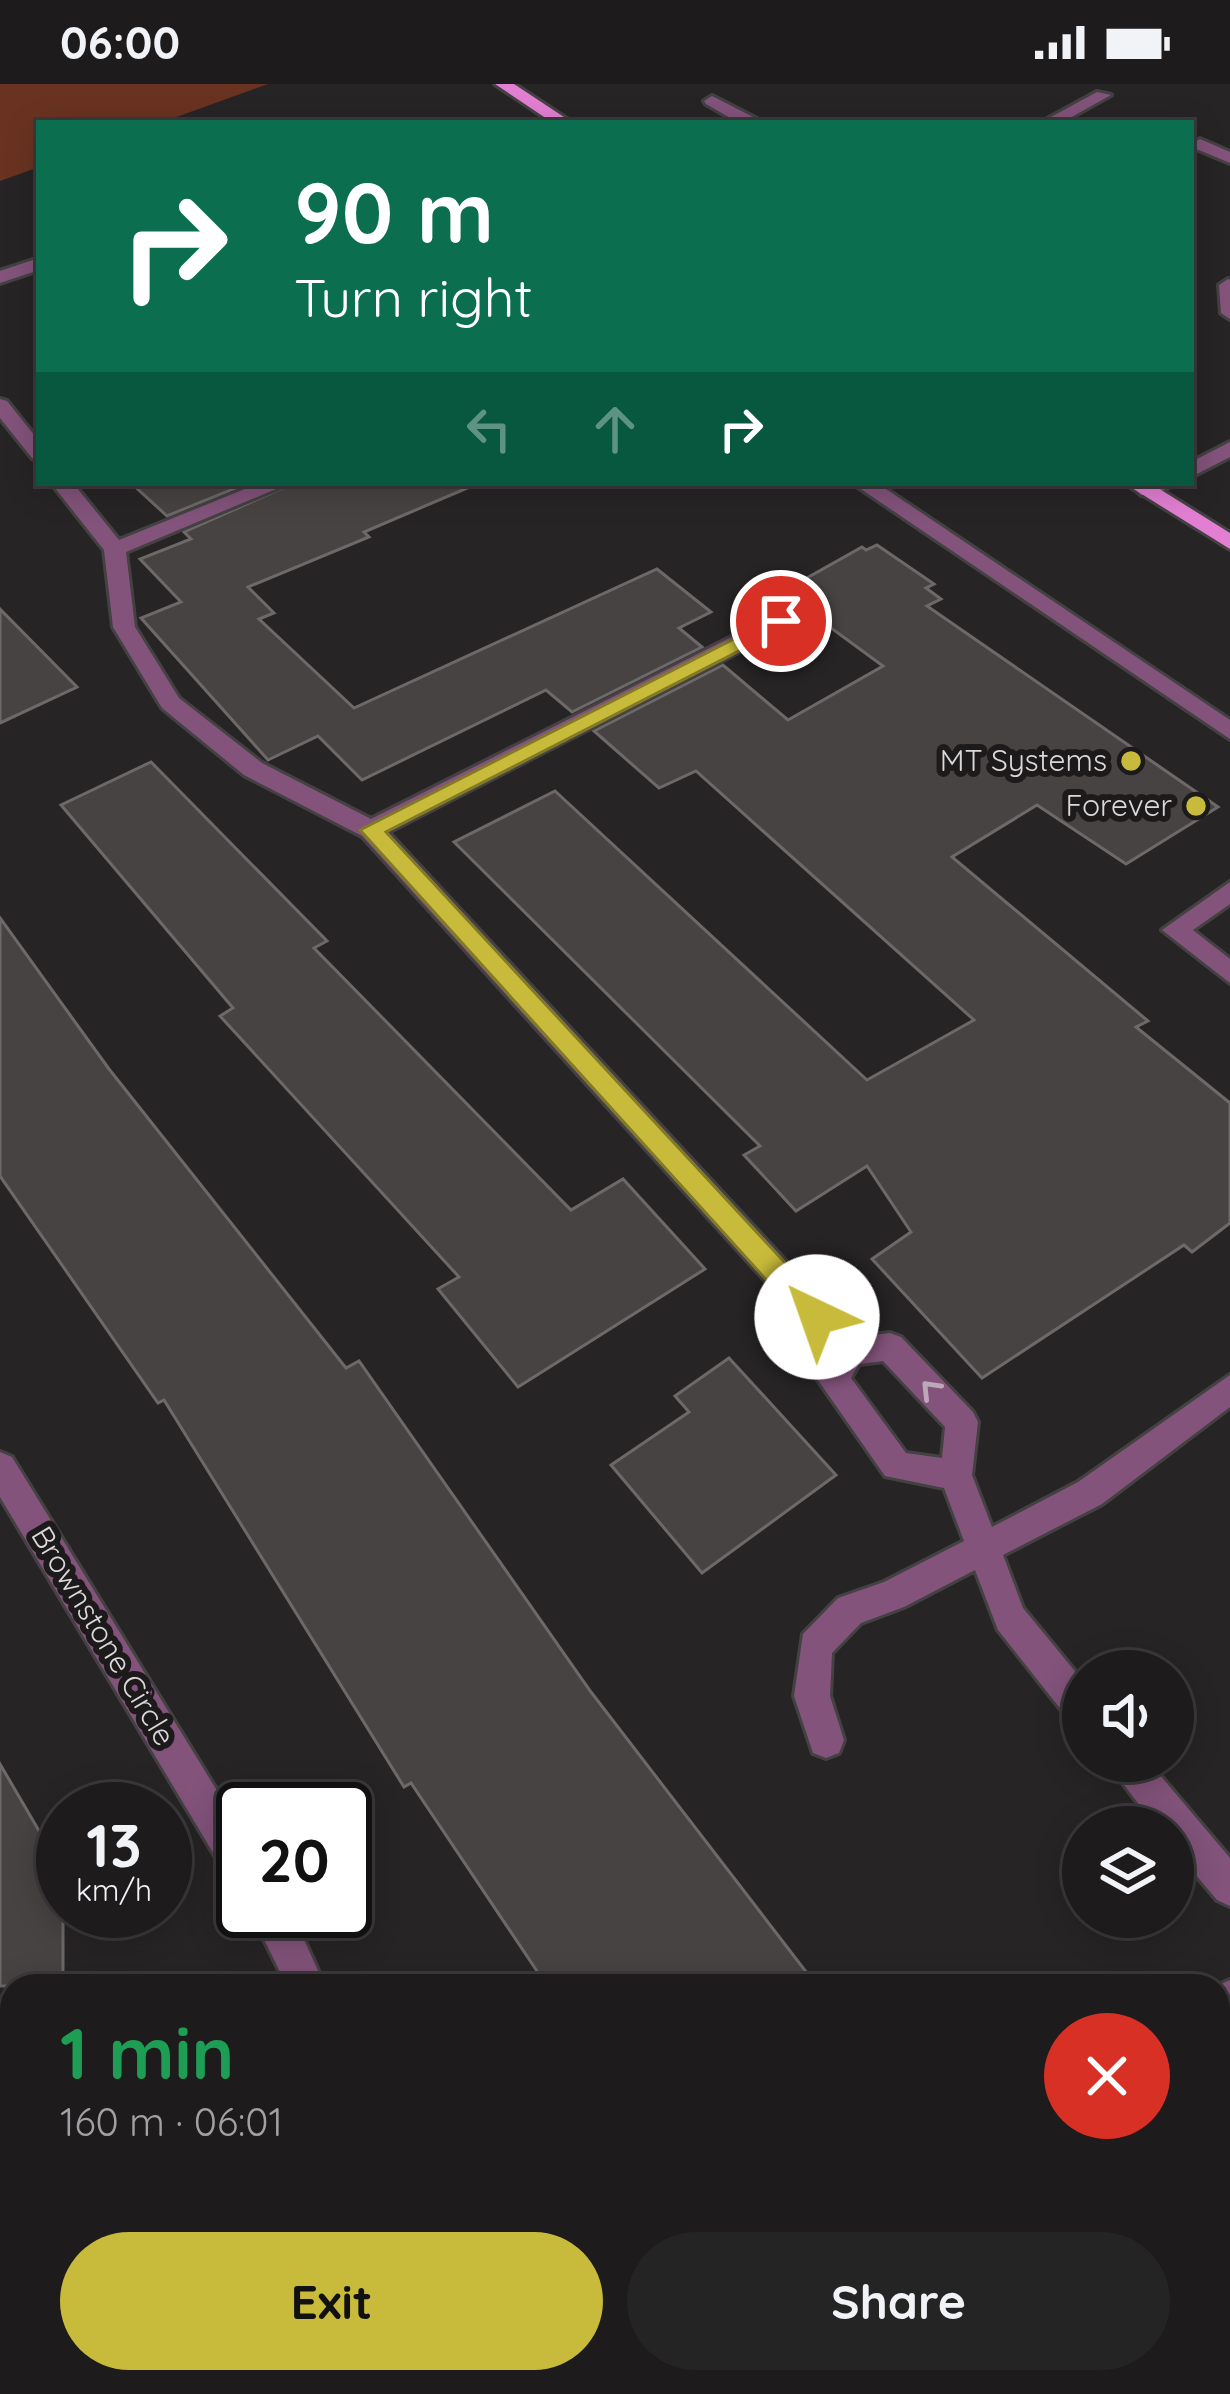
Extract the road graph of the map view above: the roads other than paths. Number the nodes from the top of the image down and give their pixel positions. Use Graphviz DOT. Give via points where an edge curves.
graph roads {
  1 [pos="503,84"];
  2 [pos="1103,94"];
  3 [pos="712,101"];
  4 [pos="560,120"];
  5 [pos="746,120"];
  6 [pos="1054,120"];
  7 [pos="1200,144"];
  8 [pos="1230,158"];
  9 [pos="36,265"];
  10 [pos="0,277"];
  11 [pos="1228,285"];
  12 [pos="1230,313"];
  13 [pos="0,405"];
  14 [pos="1230,448"];
  15 [pos="36,450"];
  16 [pos="1194,469"];
  17 [pos="64,486"];
  18 [pos="272,486"];
  19 [pos="867,486"];
  20 [pos="1149,486"];
  21 [pos="1230,542"];
  22 [pos="115,549"];
  23 [pos="781,621"];
  24 [pos="1230,731"];
  25 [pos="371,830"];
  26 [pos="1230,891"];
  27 [pos="1230,973"];
  28 [pos="849,1352"];
  29 [pos="1230,1389"];
  30 [pos="0,1467"];
  31 [pos="956,1475"];
  32 [pos="982,1550"];
  33 [pos="1062,1683"];
  34 [pos="826,1740"];
  35 [pos="1142,1782"];
  36 [pos="216,1823"];
  37 [pos="1230,1887"];
  38 [pos="286,1938"];
  39 [pos="302,1974"];
  1 -- 4 [label="main road"];
  2 -- 6 [label="street"];
  3 -- 5 [label="street"];
  7 -- 8 [label="street"];
  9 -- 10 [label="street"];
  11 -- 12 [label="street"];
  13 -- 15 [label="street"];
  14 -- 16 [label="street"];
  17 -- 22 [label="street"];
  18 -- 22 [label="street"];
  19 -- 24 [label="street"];
  20 -- 21 [label="main road"];
  22 -- 25 [label="street" via="124,627 170,703 253,769"];
  23 -- 25 [label="street"];
  25 -- 28 [label="street"];
  26 -- 27 [label="street" via="1175,931"];
  28 -- 31 [label="street" via="834,1380 897,1466"];
  31 -- 28 [label="street, one-way" via="962,1422 890,1347"];
  29 -- 32 [label="street" via="1090,1493"];
  30 -- 36 [label="street, Brownstone Circle"];
  31 -- 32 [label="street"];
  32 -- 33 [label="street" via="1010,1618"];
  32 -- 34 [label="street" via="850,1610 815,1646 812,1696"];
  35 -- 37 [label="street"];
  38 -- 39 [label="street"];
}
